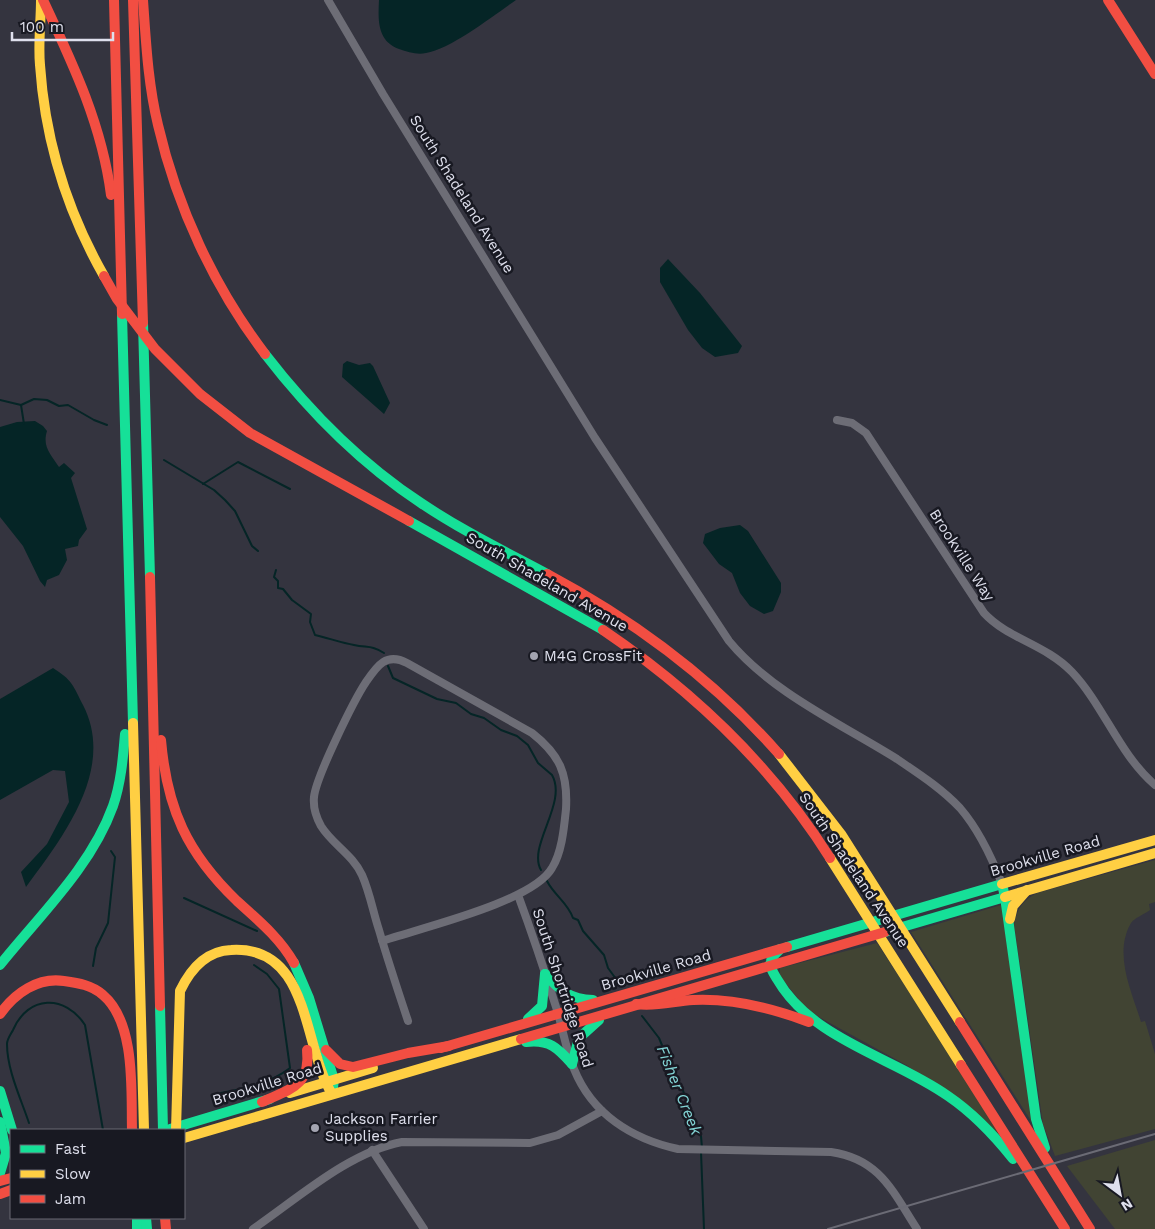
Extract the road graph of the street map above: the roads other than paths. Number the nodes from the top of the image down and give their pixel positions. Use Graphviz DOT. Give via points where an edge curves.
graph roads {
  1 [pos="42,0"];
  2 [pos="114,0"];
  3 [pos="133,0"];
  4 [pos="143,0"];
  5 [pos="328,0"];
  6 [pos="1108,0"];
  7 [pos="1155,74"];
  8 [pos="120,266"];
  9 [pos="837,420"];
  10 [pos="152,640"];
  11 [pos="130,679"];
  12 [pos="1155,785"];
  13 [pos="1155,840"];
  14 [pos="1155,853"];
  15 [pos="1002,884"];
  16 [pos="1026,890"];
  17 [pos="518,895"];
  18 [pos="1005,897"];
  19 [pos="1009,925"];
  20 [pos="382,941"];
  21 [pos="780,949"];
  22 [pos="0,965"];
  23 [pos="771,965"];
  24 [pos="545,974"];
  25 [pos="294,988"];
  26 [pos="607,999"];
  27 [pos="636,1004"];
  28 [pos="608,1013"];
  29 [pos="0,1014"];
  30 [pos="558,1014"];
  31 [pos="408,1021"];
  32 [pos="562,1026"];
  33 [pos="512,1028"];
  34 [pos="837,1033"];
  35 [pos="501,1044"];
  36 [pos="323,1045"];
  37 [pos="449,1046"];
  38 [pos="572,1064"];
  39 [pos="329,1081"];
  40 [pos="0,1091"];
  41 [pos="332,1094"];
  42 [pos="262,1102"];
  43 [pos="602,1111"];
  44 [pos="0,1122"];
  45 [pos="144,1125"];
  46 [pos="132,1127"];
  47 [pos="12,1129"];
  48 [pos="165,1129"];
  49 [pos="168,1129"];
  50 [pos="176,1129"];
  51 [pos="185,1138"];
  52 [pos="10,1150"];
  53 [pos="372,1150"];
  54 [pos="0,1172"];
  55 [pos="1069,1196"];
  56 [pos="1056,1213"];
  57 [pos="253,1229"];
  58 [pos="424,1229"];
  59 [pos="917,1229"];
  60 [pos="1065,1229"];
  61 [pos="1090,1229"];
  1 -- 8 [label="main road" via="87,96 101,138 110,181"];
  1 -- 56 [label="main road, South Shadeland Avenue" via="39,43 50,138 63,189 81,235 104,279 146,340 178,375 229,418 274,447 595,625 653,664 720,722 774,779 812,829"];
  2 -- 8 [label="main road"];
  3 -- 10 [label="main road"];
  4 -- 55 [label="main road, South Shadeland Avenue" via="147,61 155,109 180,199 223,291 278,372 332,432 387,478 446,518 625,619 695,671 754,726 793,769 832,821"];
  5 -- 15 [label="street, South Shadeland Avenue" via="595,438 729,641 771,681 945,793 979,836"];
  6 -- 7 [label="main road"];
  8 -- 11 [label="main road"];
  9 -- 12 [label="street, Brookville Way" via="854,423 866,433 984,613 1006,631 1047,652 1071,671 1087,690 1132,762"];
  10 -- 36 [label="main road" via="164,773 178,825 214,878 289,954 302,981"];
  10 -- 48 [label="main road"];
  11 -- 22 [label="main road" via="123,764 107,821 87,859"];
  11 -- 45 [label="main road"];
  13 -- 15 [label="main road, Brookville Road"];
  14 -- 16 [label="main road, Brookville Road"];
  15 -- 18 [label="main road"];
  15 -- 21 [label="main road, Brookville Road"];
  16 -- 18 [label="main road, Brookville Road"];
  16 -- 19 [label="main road" via="1011,911"];
  17 -- 20 [label="street"];
  17 -- 20 [label="street" via="548,873 558,855 567,792 566,779 558,760 539,739 519,724 402,661 388,659 378,665 363,686 314,796 316,814 324,830 360,872"];
  17 -- 24 [label="street, South Shortridge Road"];
  18 -- 19 [label="main road"];
  18 -- 23 [label="main road, Brookville Road"];
  19 -- 55 [label="main road" via="1036,1118 1045,1147"];
  20 -- 31 [label="street"];
  21 -- 23 [label="main road" via="772,958"];
  21 -- 26 [label="main road, Brookville Road"];
  23 -- 27 [label="main road, Brookville Road"];
  23 -- 34 [label="main road" via="777,982 796,1006"];
  24 -- 26 [label="main road" via="562,994 570,998"];
  24 -- 30 [label="street, South Shortridge Road"];
  24 -- 33 [label="main road" via="542,1008"];
  25 -- 39 [label="main road"];
  25 -- 42 [label="main road" via="310,1060 309,1070 300,1084"];
  25 -- 50 [label="main road" via="286,973 264,955 252,950 222,950 194,966 185,978 179,996"];
  26 -- 30 [label="main road, Brookville Road"];
  27 -- 28 [label="main road, Brookville Road"];
  27 -- 34 [label="main road" via="647,1006 707,1000 738,1002 777,1010"];
  28 -- 32 [label="main road, Brookville Road"];
  28 -- 38 [label="main road" via="580,1033"];
  29 -- 46 [label="main road" via="21,991 45,982 75,982 99,993 117,1012 126,1032"];
  30 -- 32 [label="street, South Shortridge Road"];
  30 -- 33 [label="main road, Brookville Road"];
  32 -- 35 [label="main road, Brookville Road"];
  32 -- 38 [label="street, South Shortridge Road"];
  33 -- 37 [label="main road, Brookville Road"];
  34 -- 56 [label="main road" via="939,1090 971,1113"];
  35 -- 38 [label="main road" via="550,1042"];
  35 -- 41 [label="main road, Brookville Road"];
  36 -- 37 [label="main road" via="334,1061 353,1067"];
  36 -- 39 [label="main road"];
  37 -- 39 [label="main road, Brookville Road"];
  38 -- 43 [label="street, South Shortridge Road" via="586,1092"];
  39 -- 41 [label="main road"];
  39 -- 42 [label="main road, Brookville Road"];
  40 -- 47 [label="main road"];
  41 -- 51 [label="main road, Brookville Road"];
  42 -- 49 [label="main road, Brookville Road"];
  43 -- 53 [label="street" via="558,1135 530,1143 402,1142"];
  43 -- 59 [label="street, South Shortridge Road" via="635,1136 655,1144 690,1149 831,1152 853,1156 883,1178"];
  44 -- 52 [label="main road"];
  44 -- 54 [label="main road" via="6,1153"];
  53 -- 57 [label="street"];
  53 -- 58 [label="street"];
  55 -- 61 [label="main road, South Shadeland Avenue"];
  56 -- 60 [label="main road, South Shadeland Avenue"];
}
